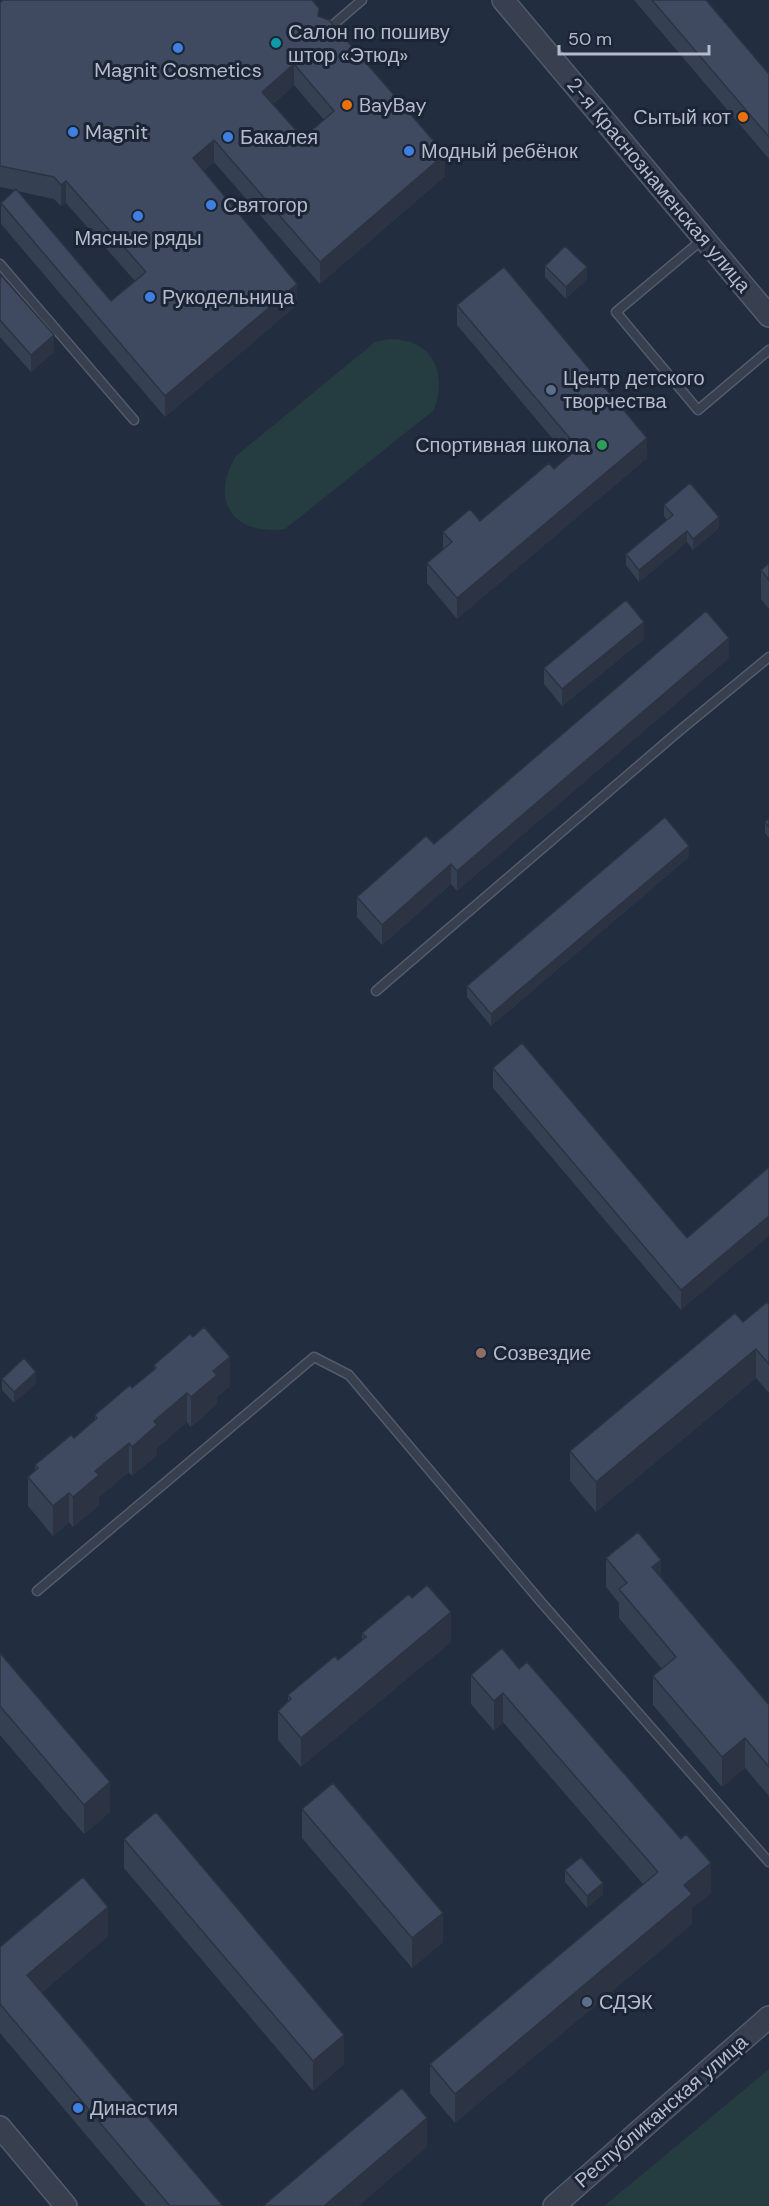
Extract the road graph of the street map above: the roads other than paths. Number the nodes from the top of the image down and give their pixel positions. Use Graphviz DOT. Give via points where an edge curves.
graph roads {
  1 [pos="362,0"];
  2 [pos="503,0"];
  3 [pos="323,34"];
  4 [pos="703,239"];
  5 [pos="0,264"];
  6 [pos="769,316"];
  7 [pos="769,350"];
  8 [pos="134,420"];
  9 [pos="769,657"];
  10 [pos="376,991"];
  11 [pos="37,1591"];
  12 [pos="769,1862"];
  13 [pos="769,2017"];
  14 [pos="0,2127"];
  15 [pos="66,2206"];
  16 [pos="554,2206"];
  1 -- 3 [label="lane"];
  2 -- 4 [label="street, 2-я Краснознаменская улица"];
  4 -- 6 [label="street, 2-я Краснознаменская улица"];
  4 -- 7 [label="lane" via="616,312 698,410"];
  5 -- 8 [label="lane"];
  9 -- 10 [label="lane"];
  11 -- 12 [label="lane" via="314,1357 349,1375"];
  13 -- 16 [label="street, Республиканская улица"];
  14 -- 15 [label="street"];
}
